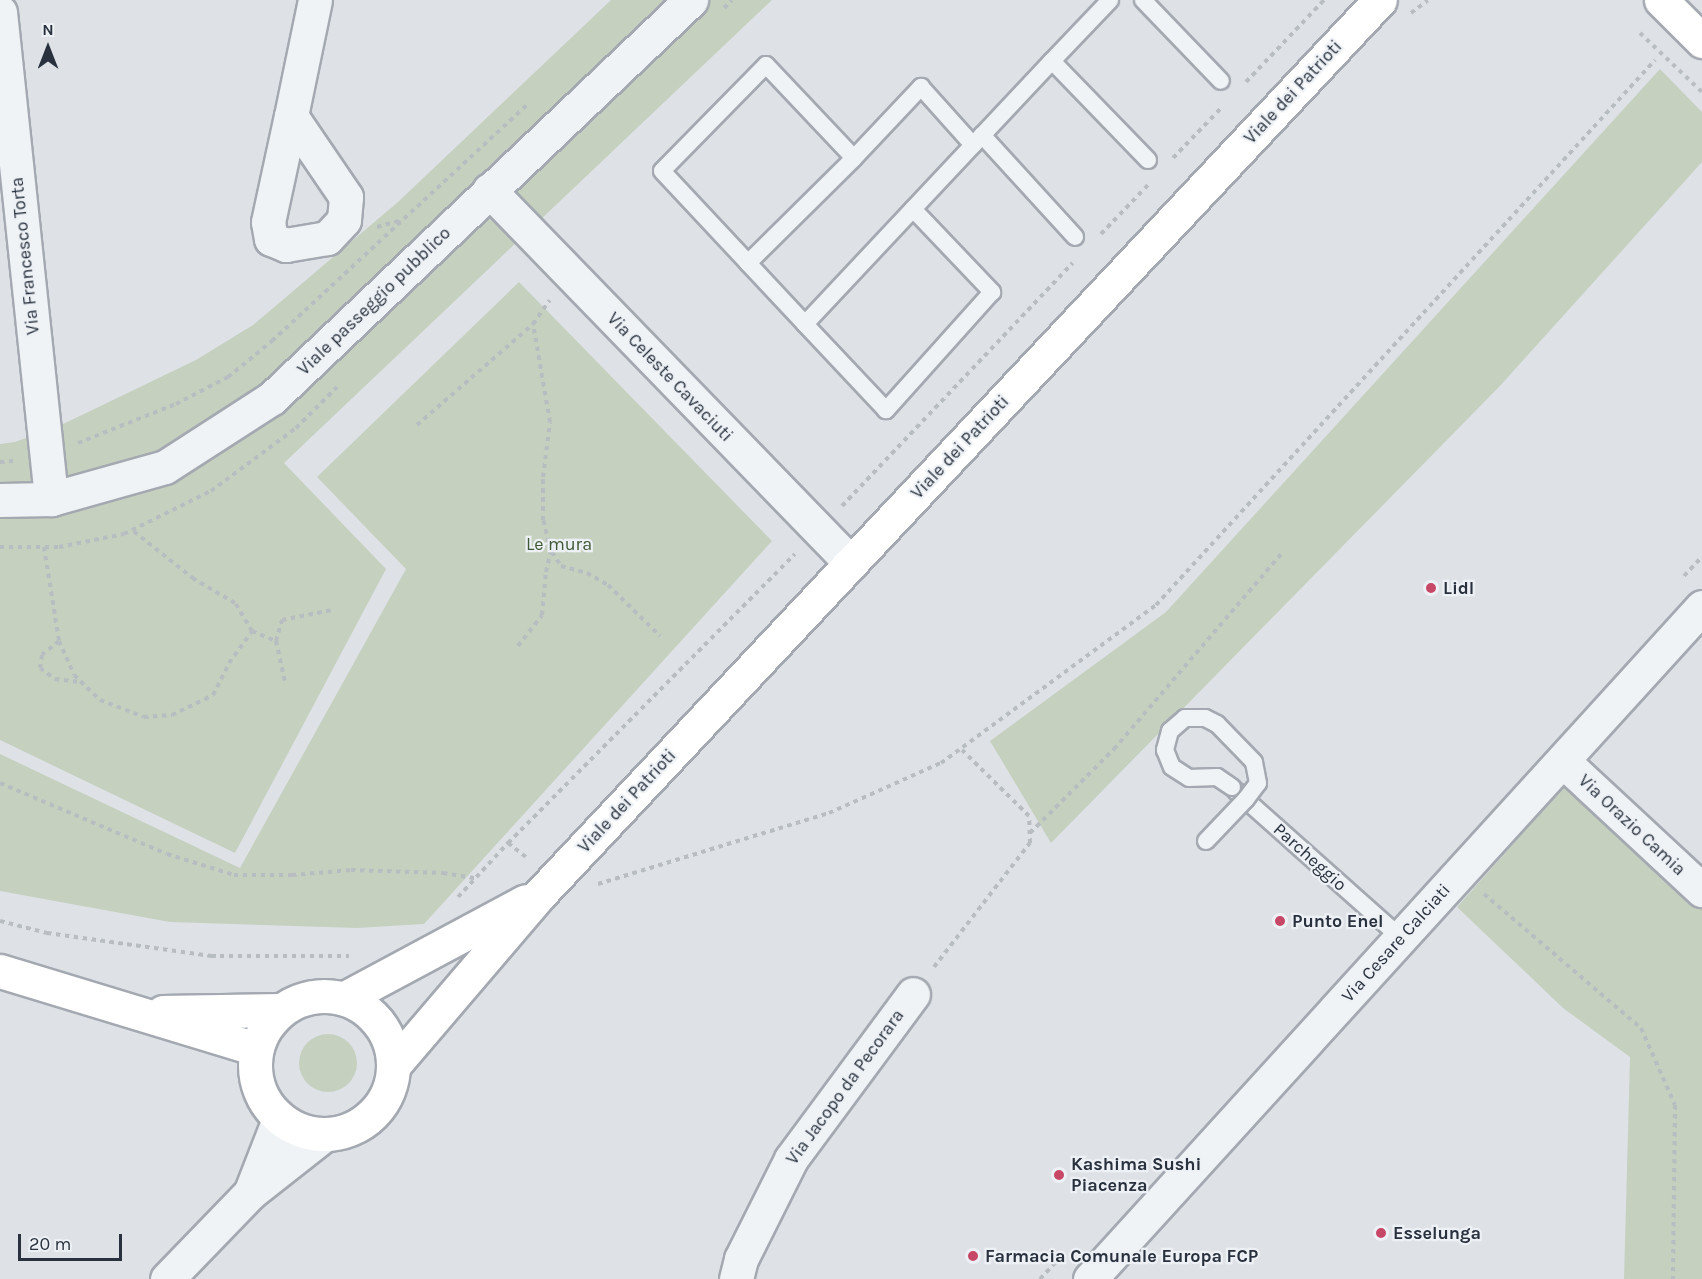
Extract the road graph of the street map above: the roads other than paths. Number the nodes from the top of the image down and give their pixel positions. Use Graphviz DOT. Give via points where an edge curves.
graph roads {
  1 [pos="315,0"];
  2 [pos="691,0"];
  3 [pos="1110,0"];
  4 [pos="1143,0"];
  5 [pos="1380,0"];
  6 [pos="1661,0"];
  7 [pos="0,12"];
  8 [pos="1702,41"];
  9 [pos="1052,61"];
  10 [pos="1221,81"];
  11 [pos="291,117"];
  12 [pos="978,140"];
  13 [pos="854,158"];
  14 [pos="1148,160"];
  15 [pos="489,190"];
  16 [pos="913,209"];
  17 [pos="1075,237"];
  18 [pos="748,264"];
  19 [pos="805,324"];
  20 [pos="51,499"];
  21 [pos="0,500"];
  22 [pos="850,563"];
  23 [pos="1702,607"];
  24 [pos="1563,760"];
  25 [pos="1206,841"];
  26 [pos="1702,890"];
  27 [pos="541,893"];
  28 [pos="1401,938"];
  29 [pos="0,971"];
  30 [pos="913,994"];
  31 [pos="345,998"];
  32 [pos="280,1010"];
  33 [pos="141,1012"];
  34 [pos="256,1049"];
  35 [pos="394,1065"];
  36 [pos="279,1119"];
  37 [pos="325,1134"];
  38 [pos="250,1193"];
  39 [pos="168,1279"];
  40 [pos="736,1279"];
  41 [pos="1090,1279"];
  1 -- 11 [label="street"];
  2 -- 15 [label="street, Viale passeggio pubblico"];
  3 -- 9 [label="lane"];
  4 -- 10 [label="lane"];
  5 -- 22 [label="main road, Viale dei Patrioti"];
  6 -- 8 [label="main road"];
  7 -- 20 [label="street, Via Francesco Torta"];
  9 -- 12 [label="lane"];
  9 -- 14 [label="lane"];
  12 -- 13 [label="lane" via="921,87"];
  12 -- 16 [label="lane"];
  12 -- 17 [label="lane"];
  13 -- 18 [label="lane"];
  13 -- 18 [label="lane" via="766,65 662,171"];
  15 -- 20 [label="street, Viale passeggio pubblico" via="272,398 165,466"];
  15 -- 22 [label="street, Via Celeste Cavaciuti"];
  16 -- 19 [label="lane"];
  16 -- 19 [label="lane" via="992,292 886,411"];
  18 -- 19 [label="lane"];
  20 -- 21 [label="street, Viale passeggio pubblico"];
  22 -- 27 [label="main road, Viale dei Patrioti"];
  23 -- 24 [label="street, Via Cesare Calciati"];
  24 -- 26 [label="street, Via Orazio Camia"];
  24 -- 28 [label="street, Via Cesare Calciati"];
  25 -- 28 [label="lane, Parcheggio, bridge" via="1246,799 1258,783 1254,762 1217,724 1205,718 1185,718 1170,731 1165,750 1172,767 1189,778 1217,777 1232,787"];
  27 -- 31 [label="main road, Viale dei Patrioti"];
  27 -- 35 [label="main road, Viale dei Patrioti"];
  28 -- 41 [label="street, Via Cesare Calciati"];
  29 -- 33 [label="main road"];
  30 -- 40 [label="street, Via Jacopo da Pecorara" via="790,1159 741,1259"];
  31 -- 32 [label="main road, Viale dei Patrioti" via="322,995 300,999"];
  31 -- 35 [label="main road, Viale dei Patrioti" via="380,1022"];
  32 -- 33 [label="main road"];
  32 -- 34 [label="main road, Viale dei Patrioti" via="264,1028"];
  33 -- 34 [label="main road"];
  34 -- 36 [label="main road, Viale dei Patrioti" via="258,1087"];
  35 -- 37 [label="main road, Viale dei Patrioti" via="390,1087 365,1120 346,1131"];
  36 -- 37 [label="main road, Viale dei Patrioti" via="309,1133"];
  36 -- 38 [label="street"];
  37 -- 38 [label="street"];
  38 -- 39 [label="street"];
}
